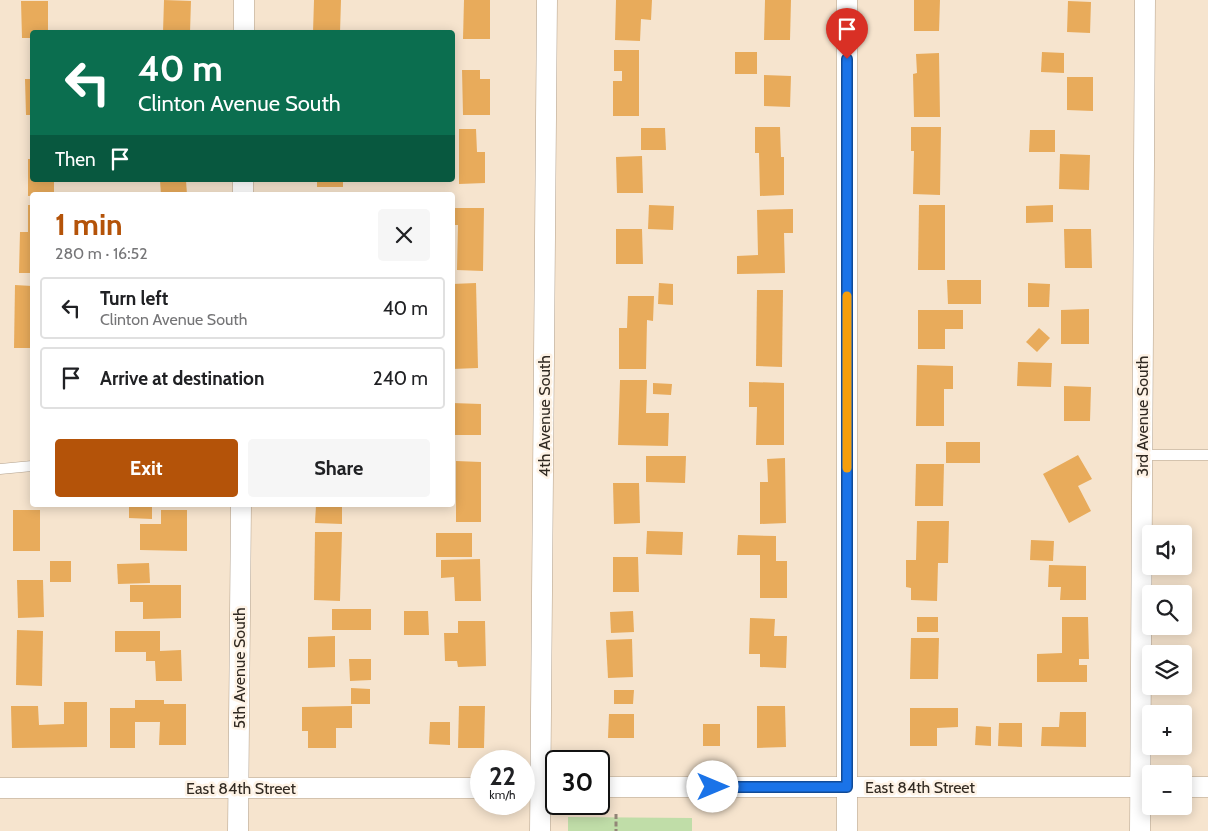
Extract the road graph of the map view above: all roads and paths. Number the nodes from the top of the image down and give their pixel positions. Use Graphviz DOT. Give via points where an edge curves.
graph roads {
  1 [pos="244,0"];
  2 [pos="547,0"];
  3 [pos="847,0"];
  4 [pos="1145,0"];
  5 [pos="244,30"];
  6 [pos="1142,455"];
  7 [pos="1208,455"];
  8 [pos="30,466"];
  9 [pos="0,469"];
  10 [pos="241,507"];
  11 [pos="1146,765"];
  12 [pos="847,787"];
  13 [pos="1142,787"];
  14 [pos="1192,787"];
  15 [pos="1208,787"];
  16 [pos="0,788"];
  17 [pos="238,788"];
  18 [pos="470,788"];
  19 [pos="540,788"];
  20 [pos="610,788"];
  21 [pos="616,814"];
  22 [pos="1142,815"];
  23 [pos="238,831"];
  24 [pos="540,831"];
  25 [pos="616,831"];
  26 [pos="847,831"];
  27 [pos="1140,831"];
  1 -- 5 [label="street"];
  2 -- 19 [label="street, 4th Avenue South"];
  3 -- 12 [label="street"];
  4 -- 6 [label="street, 3rd Avenue South"];
  6 -- 7 [label="lane"];
  6 -- 11 [label="street, 3rd Avenue South"];
  8 -- 9 [label="lane"];
  10 -- 17 [label="street, 5th Avenue South"];
  12 -- 13 [label="street, East 84th Street"];
  12 -- 20 [label="street, East 84th Street"];
  12 -- 26 [label="street"];
  14 -- 15 [label="street"];
  16 -- 17 [label="street, East 84th Street"];
  17 -- 18 [label="street, East 84th Street"];
  17 -- 23 [label="street, 5th Avenue South"];
  19 -- 24 [label="street, 4th Avenue South"];
  21 -- 25 [label="path"];
  22 -- 27 [label="street, 3rd Avenue South"];
}
